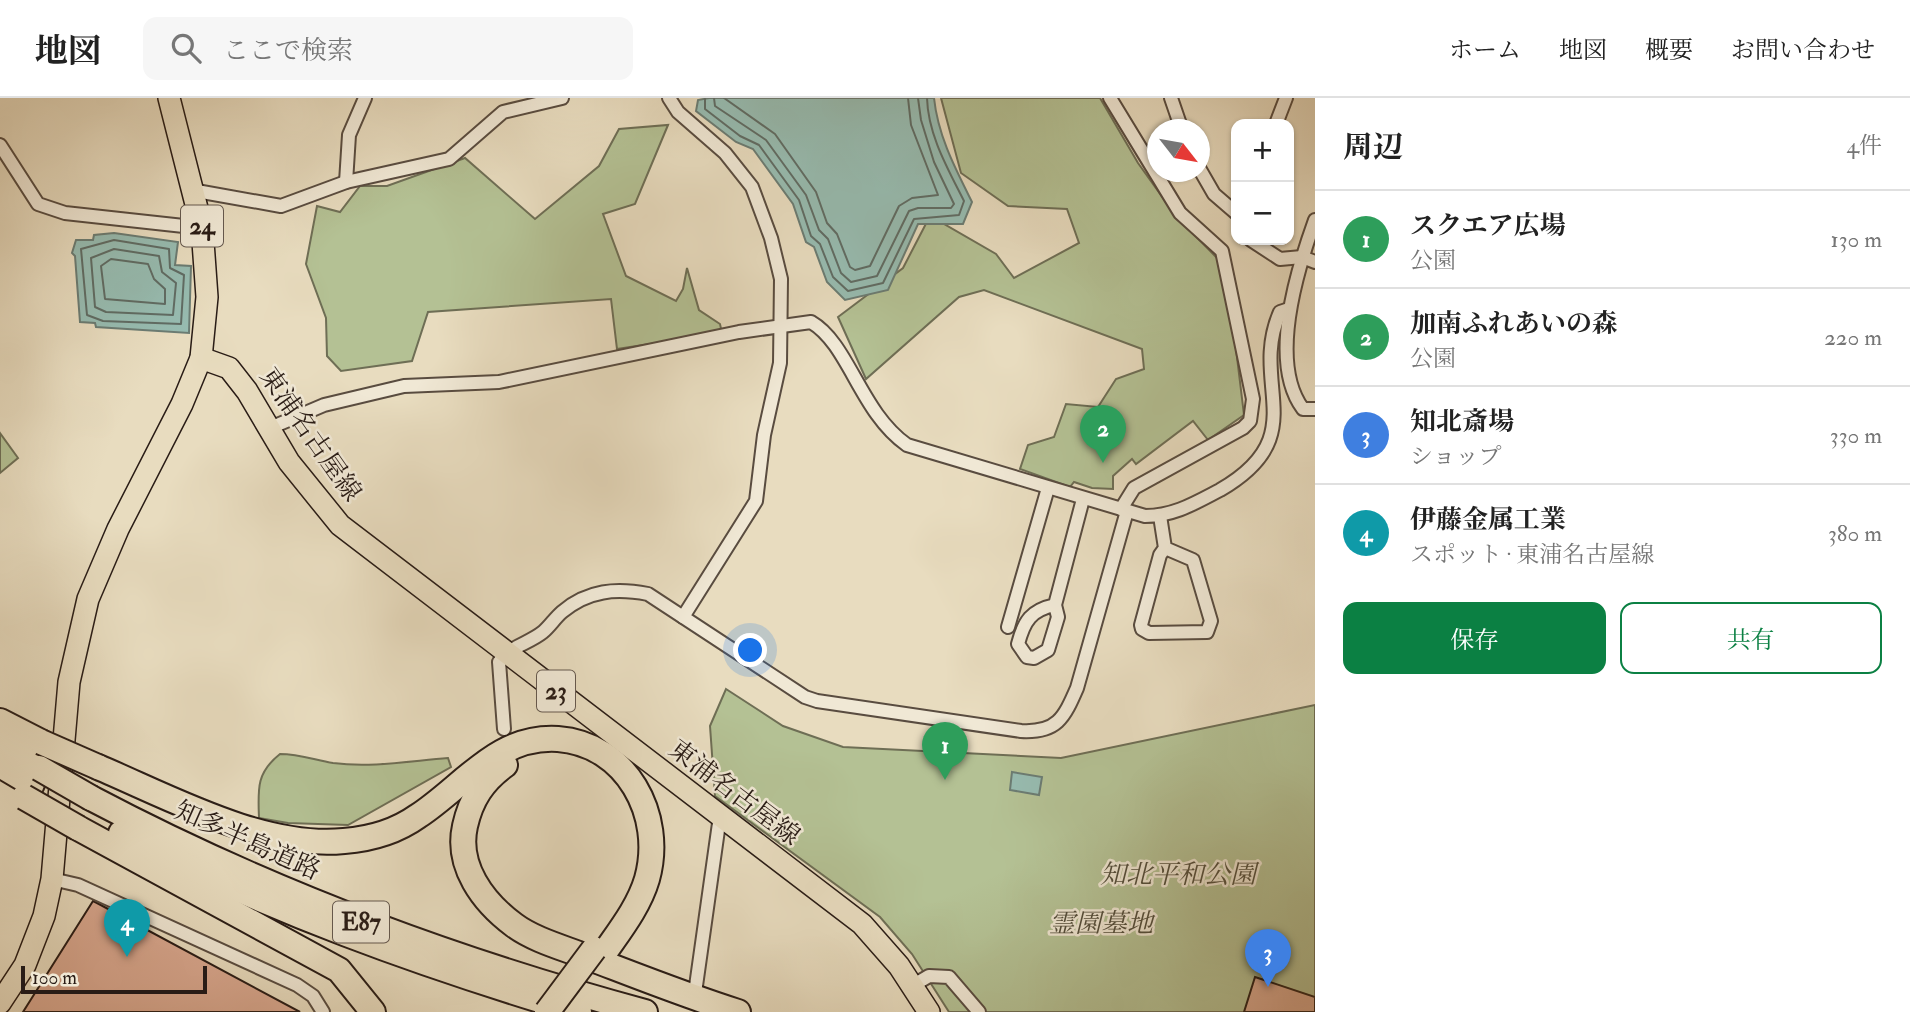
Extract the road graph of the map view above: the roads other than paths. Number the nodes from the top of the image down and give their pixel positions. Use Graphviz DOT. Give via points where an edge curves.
graph roads {
  1 [pos="169,98"];
  2 [pos="365,98"];
  3 [pos="562,98"];
  4 [pos="669,98"];
  5 [pos="1110,98"];
  6 [pos="1171,98"];
  7 [pos="1286,98"];
  8 [pos="1178,119"];
  9 [pos="1278,119"];
  10 [pos="0,145"];
  11 [pos="346,182"];
  12 [pos="1207,182"];
  13 [pos="191,190"];
  14 [pos="1231,209"];
  15 [pos="1315,220"];
  16 [pos="202,228"];
  17 [pos="1259,245"];
  18 [pos="1302,257"];
  19 [pos="1315,262"];
  20 [pos="1289,309"];
  21 [pos="782,326"];
  22 [pos="201,358"];
  23 [pos="1315,409"];
  24 [pos="270,428"];
  25 [pos="1048,488"];
  26 [pos="1083,499"];
  27 [pos="1124,510"];
  28 [pos="1160,516"];
  29 [pos="1165,548"];
  30 [pos="1055,605"];
  31 [pos="683,617"];
  32 [pos="1008,627"];
  33 [pos="505,653"];
  34 [pos="0,721"];
  35 [pos="504,729"];
  36 [pos="0,744"];
  37 [pos="0,765"];
  38 [pos="32,783"];
  39 [pos="0,784"];
  40 [pos="85,813"];
  41 [pos="720,816"];
  42 [pos="52,879"];
  43 [pos="599,950"];
  44 [pos="7,977"];
  45 [pos="912,986"];
  46 [pos="695,993"];
  47 [pos="0,1003"];
  48 [pos="323,1012"];
  49 [pos="373,1012"];
  50 [pos="547,1012"];
  51 [pos="563,1012"];
  52 [pos="579,1012"];
  53 [pos="645,1012"];
  54 [pos="738,1012"];
  55 [pos="929,1012"];
  56 [pos="979,1012"];
  1 -- 13 [label="main road, 24"];
  2 -- 11 [label="street" via="349,135"];
  3 -- 11 [label="street" via="503,112 449,159"];
  4 -- 21 [label="street" via="752,187 779,263"];
  5 -- 27 [label="street" via="1180,213 1222,251 1253,399 1250,421 1243,428 1134,488"];
  6 -- 8 [label="street"];
  7 -- 9 [label="street"];
  10 -- 16 [label="street" via="38,204 65,213"];
  11 -- 13 [label="street" via="281,206"];
  12 -- 14 [label="street"];
  13 -- 16 [label="main road, 24"];
  15 -- 18 [label="street"];
  16 -- 22 [label="main road, 24" via="207,297"];
  17 -- 18 [label="street" via="1280,259"];
  18 -- 19 [label="street"];
  18 -- 20 [label="street"];
  20 -- 23 [label="street" via="1288,350 1296,399 1303,409"];
  20 -- 28 [label="street" via="1280,312 1274,326 1276,411 1267,451 1244,477 1182,510"];
  21 -- 24 [label="street" via="499,382 404,386 324,405"];
  21 -- 25 [label="street" via="801,321 819,327 880,423 907,444"];
  21 -- 31 [label="street" via="756,502"];
  22 -- 24 [label="main road, 東浦名古屋線 / 23" via="229,368"];
  22 -- 42 [label="main road" via="88,599 69,682"];
  24 -- 33 [label="main road, 東浦名古屋線 / 23" via="313,495 340,525"];
  25 -- 26 [label="street"];
  25 -- 32 [label="street"];
  26 -- 27 [label="street"];
  26 -- 30 [label="street"];
  27 -- 28 [label="street"];
  27 -- 31 [label="street" via="1077,688 1064,715 1053,727 1037,732 817,701"];
  28 -- 29 [label="street"];
  29 -- 29 [label="street" via="1142,629 1149,633 1207,632 1211,621 1193,560"];
  31 -- 33 [label="street" via="648,594 620,589 589,595 542,632"];
  33 -- 35 [label="street" via="499,662"];
  33 -- 41 [label="main road, 東浦名古屋線 / 23"];
  34 -- 43 [label="highway, bridge" via="233,824 307,841 384,834 418,817 482,763 516,744 540,739 580,742 607,754 629,775 641,797 651,838 641,896"];
  36 -- 38 [label="highway, 知多半島道路 / E87"];
  37 -- 38 [label="highway, 知多半島道路 / E87"];
  38 -- 39 [label="highway"];
  38 -- 40 [label="highway, 知多半島道路 / E87, bridge"];
  38 -- 40 [label="highway, bridge"];
  40 -- 49 [label="highway" via="339,970"];
  40 -- 52 [label="highway, 知多半島道路 / E87" via="227,884 336,931"];
  40 -- 53 [label="highway, 知多半島道路 / E87" via="191,848 342,914 498,969"];
  41 -- 45 [label="main road, 東浦名古屋線 / 23" via="862,924"];
  41 -- 46 [label="street"];
  42 -- 44 [label="main road" via="38,935"];
  42 -- 48 [label="street" via="78,885 297,985 313,996"];
  43 -- 50 [label="highway, bridge"];
  43 -- 51 [label="highway"];
  43 -- 54 [label="highway" via="634,888 642,831 634,807 612,776 589,761 546,750 511,760 483,783 469,808 464,854 481,893 516,927"];
  44 -- 47 [label="main road"];
  45 -- 55 [label="main road, 東浦名古屋線 / 23"];
  45 -- 56 [label="street" via="929,976 949,977"];
}
